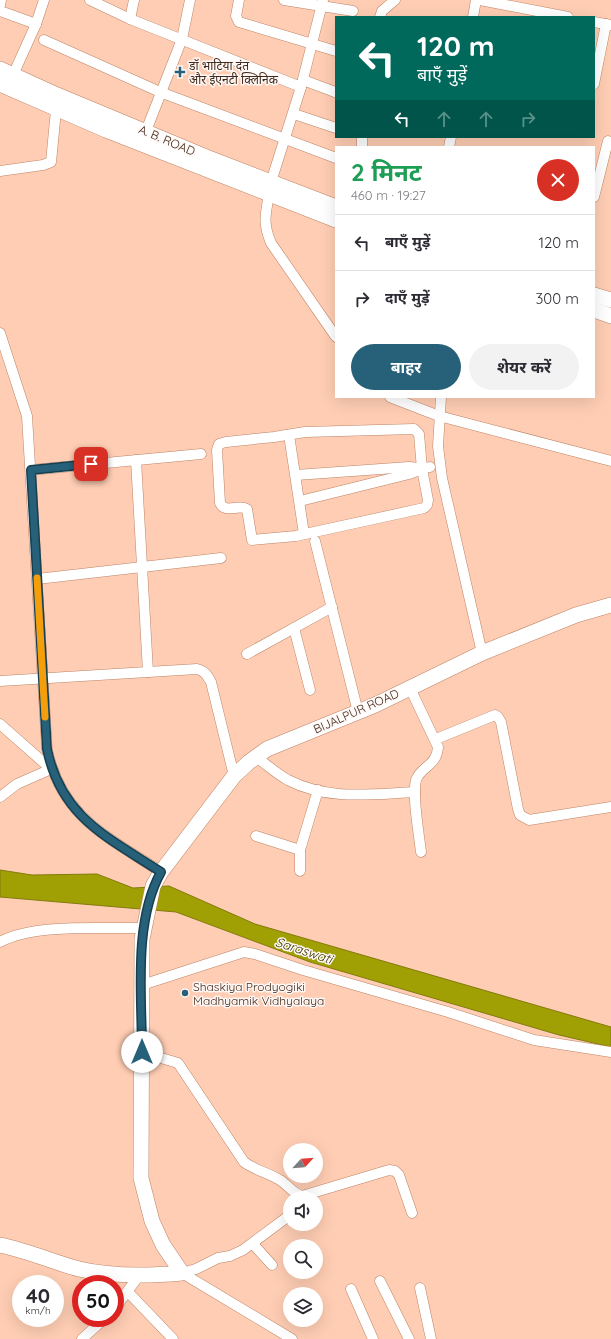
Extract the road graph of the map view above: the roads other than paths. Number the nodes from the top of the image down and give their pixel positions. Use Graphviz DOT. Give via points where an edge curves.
graph roads {
  1 [pos="1,0"];
  2 [pos="44,0"];
  3 [pos="90,0"];
  4 [pos="134,0"];
  5 [pos="190,0"];
  6 [pos="239,0"];
  7 [pos="284,0"];
  8 [pos="395,0"];
  9 [pos="476,0"];
  10 [pos="480,0"];
  11 [pos="323,3"];
  12 [pos="0,5"];
  13 [pos="0,11"];
  14 [pos="353,11"];
  15 [pos="541,14"];
  16 [pos="380,16"];
  17 [pos="473,16"];
  18 [pos="559,16"];
  19 [pos="130,18"];
  20 [pos="595,22"];
  21 [pos="36,24"];
  22 [pos="609,25"];
  23 [pos="182,39"];
  24 [pos="44,40"];
  25 [pos="311,45"];
  26 [pos="335,51"];
  27 [pos="6,72"];
  28 [pos="595,76"];
  29 [pos="0,84"];
  30 [pos="302,84"];
  31 [pos="160,92"];
  32 [pos="335,92"];
  33 [pos="56,110"];
  34 [pos="294,114"];
  35 [pos="335,128"];
  36 [pos="146,131"];
  37 [pos="286,139"];
  38 [pos="608,141"];
  39 [pos="335,158"];
  40 [pos="0,171"];
  41 [pos="270,189"];
  42 [pos="595,193"];
  43 [pos="335,207"];
  44 [pos="335,220"];
  45 [pos="595,295"];
  46 [pos="611,300"];
  47 [pos="595,310"];
  48 [pos="611,316"];
  49 [pos="0,333"];
  50 [pos="335,336"];
  51 [pos="393,398"];
  52 [pos="442,398"];
  53 [pos="439,416"];
  54 [pos="290,434"];
  55 [pos="201,454"];
  56 [pos="136,460"];
  57 [pos="611,461"];
  58 [pos="432,466"];
  59 [pos="31,470"];
  60 [pos="296,475"];
  61 [pos="300,501"];
  62 [pos="304,534"];
  63 [pos="315,541"];
  64 [pos="221,558"];
  65 [pos="142,567"];
  66 [pos="37,579"];
  67 [pos="611,605"];
  68 [pos="332,607"];
  69 [pos="294,628"];
  70 [pos="482,652"];
  71 [pos="247,654"];
  72 [pos="148,672"];
  73 [pos="43,678"];
  74 [pos="0,681"];
  75 [pos="410,688"];
  76 [pos="310,690"];
  77 [pos="358,712"];
  78 [pos="0,724"];
  79 [pos="436,739"];
  80 [pos="256,757"];
  81 [pos="51,770"];
  82 [pos="234,776"];
  83 [pos="318,790"];
  84 [pos="415,792"];
  85 [pos="0,796"];
  86 [pos="611,808"];
  87 [pos="256,836"];
  88 [pos="300,850"];
  89 [pos="421,852"];
  90 [pos="300,871"];
  91 [pos="161,872"];
  92 [pos="145,924"];
  93 [pos="0,942"];
  94 [pos="142,985"];
  95 [pos="142,1052"];
  96 [pos="611,1052"];
  97 [pos="291,1191"];
  98 [pos="321,1191"];
  99 [pos="412,1213"];
  100 [pos="283,1220"];
  101 [pos="253,1244"];
  102 [pos="0,1245"];
  103 [pos="272,1265"];
  104 [pos="182,1273"];
  105 [pos="138,1276"];
  106 [pos="380,1281"];
  107 [pos="420,1288"];
  108 [pos="351,1289"];
  109 [pos="128,1292"];
  110 [pos="124,1297"];
  111 [pos="95,1327"];
  112 [pos="82,1339"];
  113 [pos="173,1339"];
  114 [pos="292,1339"];
  115 [pos="373,1339"];
  116 [pos="409,1339"];
  117 [pos="431,1339"];
  1 -- 12 [label="street"];
  2 -- 21 [label="street"];
  3 -- 19 [label="street"];
  4 -- 19 [label="street"];
  5 -- 23 [label="street"];
  6 -- 25 [label="street" via="236,16 239,22"];
  7 -- 11 [label="street"];
  8 -- 16 [label="street" via="382,11"];
  9 -- 17 [label="street"];
  10 -- 15 [label="street"];
  11 -- 14 [label="street"];
  11 -- 25 [label="street"];
  13 -- 21 [label="street"];
  15 -- 18 [label="street"];
  19 -- 23 [label="street"];
  20 -- 22 [label="street"];
  21 -- 27 [label="street"];
  22 -- 28 [label="street"];
  23 -- 30 [label="street"];
  23 -- 31 [label="street"];
  24 -- 31 [label="street"];
  25 -- 26 [label="street"];
  25 -- 30 [label="street"];
  27 -- 36 [label="main road, A. B. ROAD"];
  29 -- 33 [label="main road, A. B. ROAD"];
  30 -- 32 [label="street"];
  30 -- 34 [label="street"];
  31 -- 36 [label="street"];
  31 -- 37 [label="street"];
  33 -- 40 [label="street" via="51,162"];
  33 -- 41 [label="main road, A. B. ROAD"];
  34 -- 35 [label="street"];
  34 -- 37 [label="street"];
  36 -- 41 [label="main road, A. B. ROAD"];
  37 -- 39 [label="street"];
  37 -- 41 [label="street"];
  38 -- 42 [label="street"];
  41 -- 43 [label="main road, A. B. ROAD"];
  41 -- 44 [label="main road, A. B. ROAD"];
  41 -- 50 [label="street" via="264,218 266,232"];
  45 -- 46 [label="main road"];
  47 -- 48 [label="main road"];
  49 -- 59 [label="street" via="27,416"];
  51 -- 53 [label="street"];
  52 -- 53 [label="street"];
  53 -- 57 [label="street"];
  53 -- 58 [label="street" via="438,446"];
  54 -- 58 [label="street" via="414,429 419,434"];
  54 -- 60 [label="street"];
  54 -- 62 [label="street" via="219,444 217,450 220,503 226,509 247,509 252,540"];
  55 -- 56 [label="street"];
  56 -- 59 [label="street"];
  56 -- 65 [label="street"];
  58 -- 60 [label="street"];
  58 -- 61 [label="street"];
  58 -- 62 [label="street" via="428,500 424,508"];
  58 -- 70 [label="street"];
  59 -- 66 [label="street"];
  60 -- 61 [label="street"];
  61 -- 62 [label="street"];
  63 -- 68 [label="street"];
  64 -- 65 [label="street"];
  65 -- 66 [label="street"];
  65 -- 72 [label="street"];
  66 -- 73 [label="street"];
  67 -- 70 [label="main road, BIJALPUR ROAD"];
  68 -- 69 [label="street"];
  68 -- 77 [label="street"];
  69 -- 71 [label="street"];
  69 -- 76 [label="street"];
  70 -- 75 [label="main road, BIJALPUR ROAD"];
  72 -- 73 [label="street"];
  72 -- 82 [label="street" via="197,669 206,673 211,682"];
  73 -- 74 [label="street"];
  73 -- 81 [label="street" via="47,749"];
  75 -- 77 [label="main road, BIJALPUR ROAD"];
  75 -- 79 [label="street"];
  77 -- 80 [label="main road, BIJALPUR ROAD" via="267,749"];
  78 -- 81 [label="street"];
  79 -- 84 [label="street" via="438,754 419,775"];
  79 -- 86 [label="street" via="495,715 501,722 518,809 523,818 528,820"];
  80 -- 82 [label="main road, BIJALPUR ROAD"];
  80 -- 83 [label="street" via="288,780"];
  81 -- 85 [label="street" via="17,784"];
  81 -- 91 [label="street" via="73,808 91,827"];
  82 -- 91 [label="main road, BIJALPUR ROAD"];
  83 -- 84 [label="street" via="338,795"];
  83 -- 88 [label="street"];
  84 -- 89 [label="street"];
  87 -- 88 [label="street"];
  88 -- 90 [label="street"];
  91 -- 92 [label="main road, BIJALPUR ROAD" via="153,886"];
  92 -- 93 [label="street" via="37,930"];
  92 -- 94 [label="main road, BIJALPUR ROAD" via="142,939"];
  94 -- 95 [label="main road, BIJALPUR ROAD"];
  94 -- 96 [label="street" via="244,952 534,1040"];
  95 -- 97 [label="street" via="178,1063 244,1162 277,1179"];
  95 -- 104 [label="main road, BIJALPUR ROAD" via="141,1178 152,1221 163,1245"];
  98 -- 99 [label="street" via="388,1170 395,1171 399,1175"];
  100 -- 101 [label="street"];
  101 -- 103 [label="street"];
  101 -- 104 [label="street" via="230,1256 218,1258"];
  102 -- 105 [label="main road" via="19,1248 79,1269"];
  104 -- 105 [label="main road"];
  104 -- 114 [label="street"];
  105 -- 109 [label="street"];
  106 -- 116 [label="street"];
  107 -- 117 [label="street"];
  108 -- 115 [label="street"];
  109 -- 110 [label="street"];
  109 -- 113 [label="street"];
  111 -- 112 [label="street"];
}
